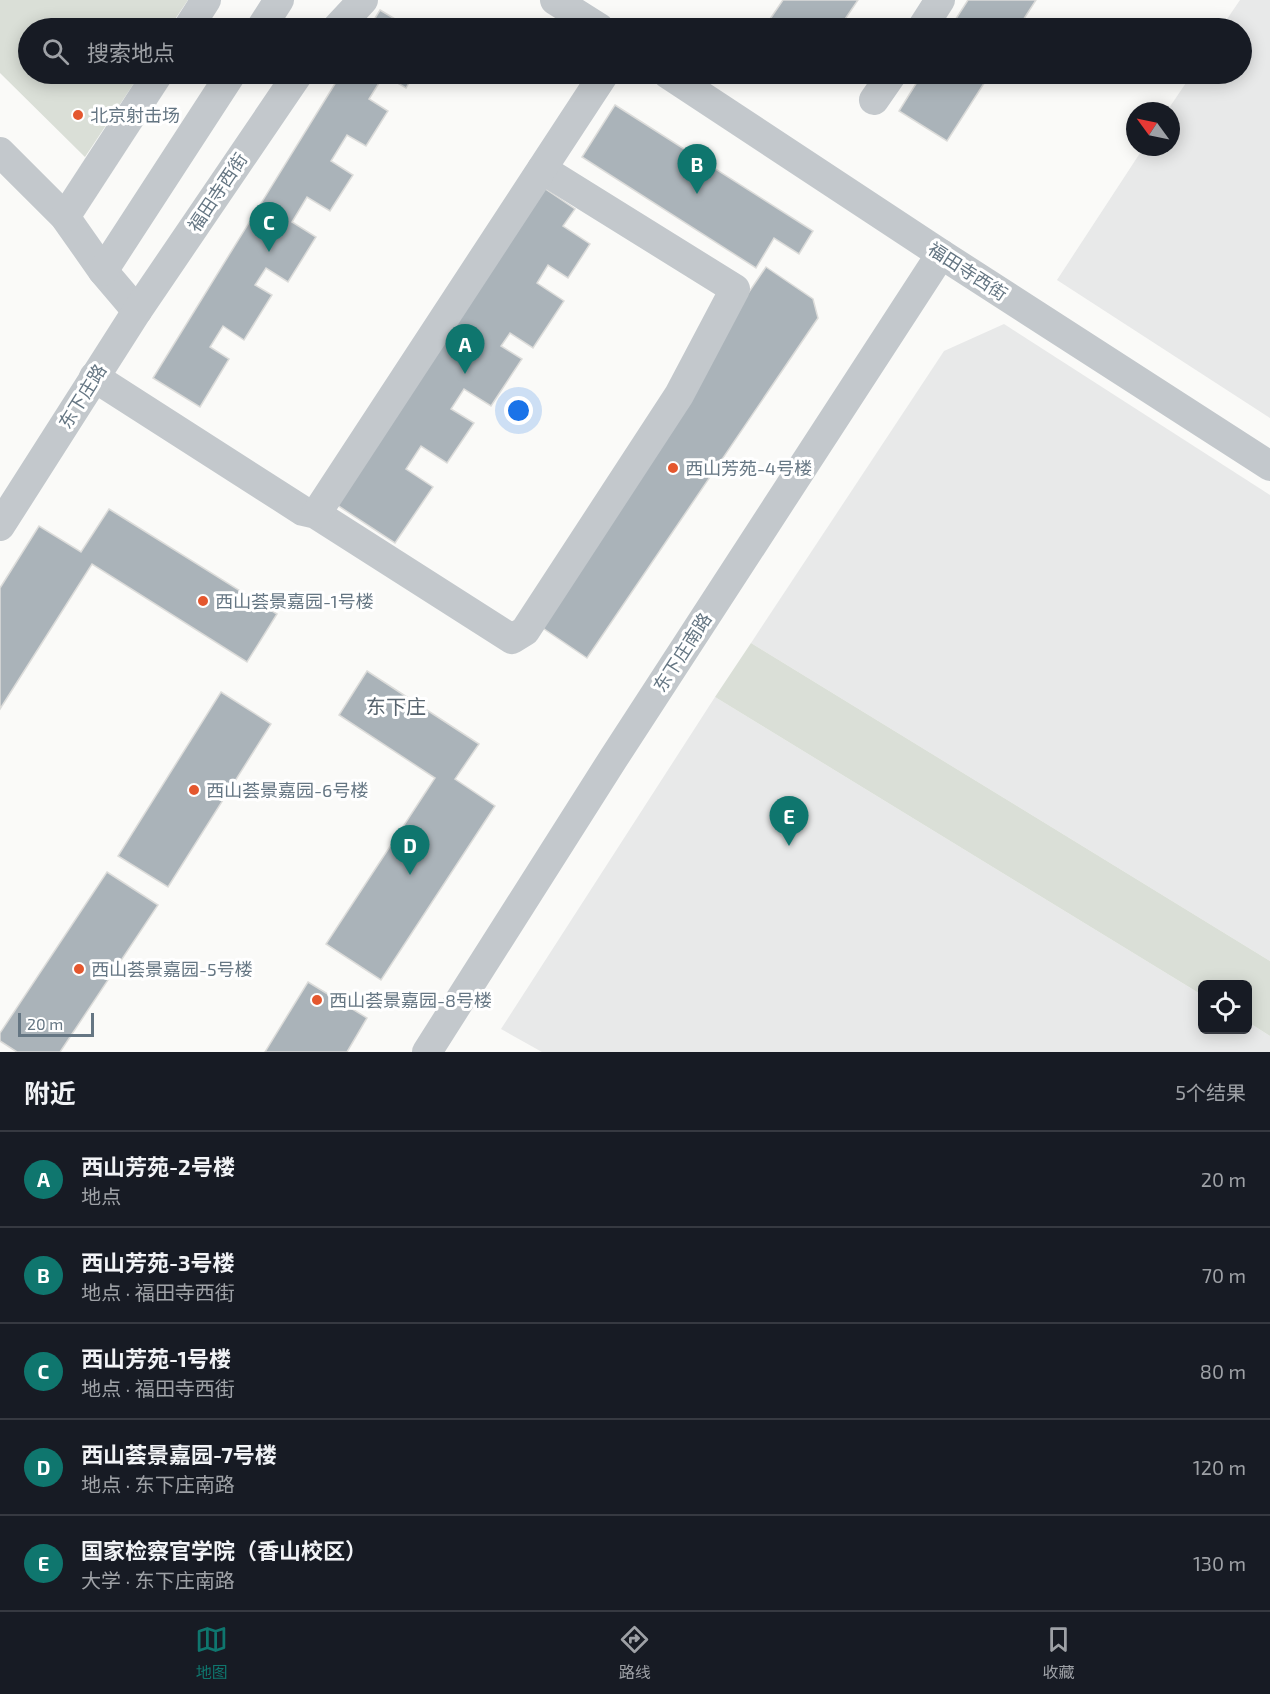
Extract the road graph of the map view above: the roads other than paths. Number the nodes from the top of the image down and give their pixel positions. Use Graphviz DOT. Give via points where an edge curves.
graph roads {
  1 [pos="206,0"];
  2 [pos="279,0"];
  3 [pos="363,0"];
  4 [pos="555,0"];
  5 [pos="940,0"];
  6 [pos="194,18"];
  7 [pos="267,18"];
  8 [pos="346,18"];
  9 [pos="583,18"];
  10 [pos="928,18"];
  11 [pos="151,84"];
  12 [pos="225,84"];
  13 [pos="291,84"];
  14 [pos="598,84"];
  15 [pos="683,84"];
  16 [pos="885,84"];
  17 [pos="874,100"];
  18 [pos="0,152"];
  19 [pos="542,170"];
  20 [pos="65,217"];
  21 [pos="941,254"];
  22 [pos="103,271"];
  23 [pos="137,311"];
  24 [pos="94,377"];
  25 [pos="1270,465"];
  26 [pos="316,514"];
  27 [pos="0,526"];
  28 [pos="427,1052"];
  1 -- 6 [label="street"];
  2 -- 7 [label="street"];
  3 -- 8 [label="street"];
  4 -- 9 [label="street"];
  5 -- 10 [label="street"];
  11 -- 20 [label="street"];
  12 -- 22 [label="street"];
  13 -- 23 [label="street, 福田寺西街"];
  14 -- 19 [label="street"];
  15 -- 21 [label="street, 福田寺西街"];
  16 -- 17 [label="street"];
  18 -- 20 [label="street"];
  19 -- 26 [label="street"];
  19 -- 26 [label="street" via="735,289 679,394 525,631 512,639"];
  20 -- 22 [label="street"];
  21 -- 25 [label="street, 福田寺西街"];
  21 -- 28 [label="street, 东下庄南路"];
  22 -- 23 [label="street"];
  23 -- 24 [label="street, 东下庄路"];
  24 -- 26 [label="street" via="303,511"];
  24 -- 27 [label="street, 东下庄路"];
}
